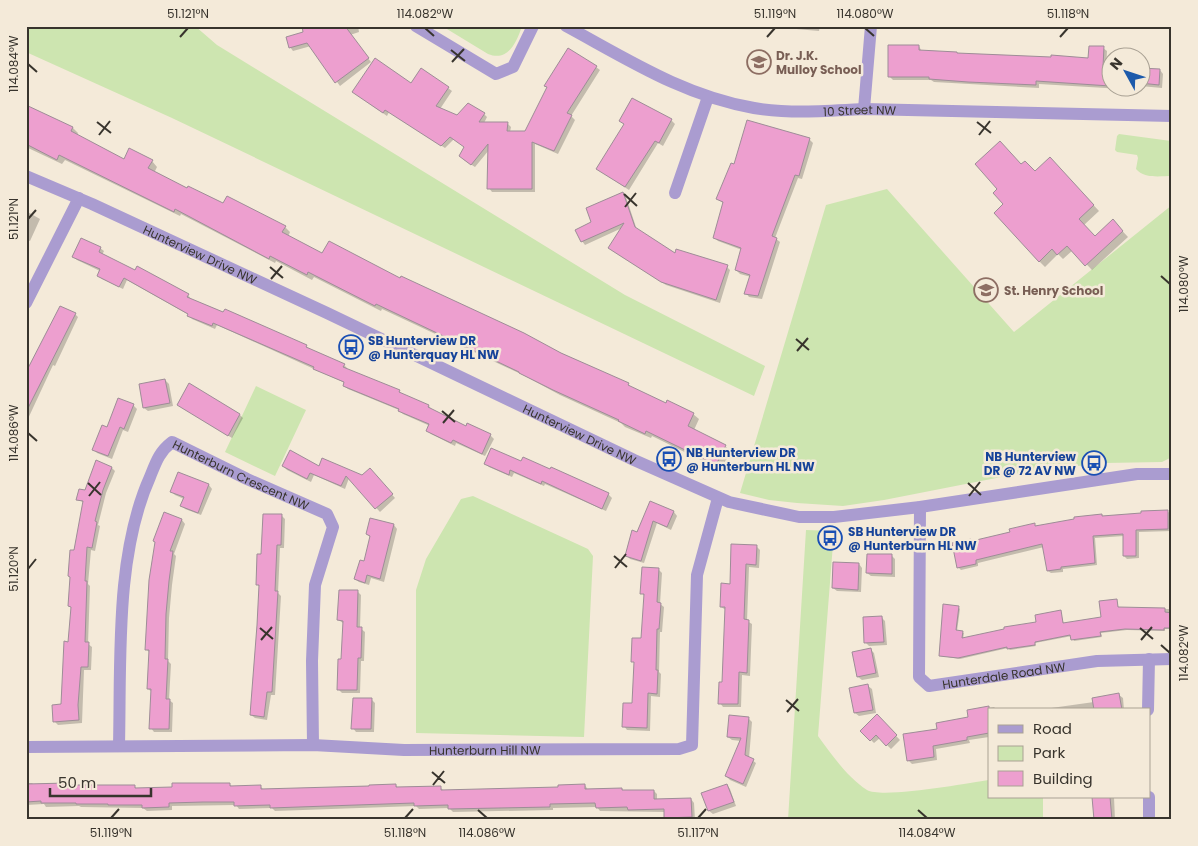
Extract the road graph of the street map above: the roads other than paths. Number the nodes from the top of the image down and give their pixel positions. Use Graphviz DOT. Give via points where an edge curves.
graph roads {
  1 [pos="416,26"];
  2 [pos="534,26"];
  3 [pos="566,26"];
  4 [pos="871,26"];
  5 [pos="708,97"];
  6 [pos="864,109"];
  7 [pos="1172,116"];
  8 [pos="26,176"];
  9 [pos="675,193"];
  10 [pos="79,198"];
  11 [pos="26,303"];
  12 [pos="1172,474"];
  13 [pos="718,498"];
  14 [pos="920,507"];
  15 [pos="1149,659"];
  16 [pos="1172,659"];
  17 [pos="1148,708"];
  18 [pos="119,745"];
  19 [pos="313,745"];
  20 [pos="26,747"];
  21 [pos="1148,798"];
  22 [pos="1149,820"];
  1 -- 2 [label="street" via="496,74 513,67"];
  3 -- 5 [label="street, 10 Street NW" via="678,86"];
  4 -- 6 [label="street"];
  5 -- 6 [label="street, 10 Street NW" via="762,108 818,112"];
  5 -- 9 [label="street"];
  6 -- 7 [label="street, 10 Street NW"];
  8 -- 10 [label="street, Hunterview Drive NW"];
  10 -- 11 [label="street"];
  10 -- 13 [label="street, Hunterview Drive NW"];
  12 -- 14 [label="street, Hunterview Drive NW" via="1137,474"];
  13 -- 14 [label="street, Hunterview Drive NW" via="799,517 834,518"];
  13 -- 19 [label="street, Hunterburn Hill NW" via="697,575 692,745 679,749 589,750 404,750"];
  14 -- 15 [label="street, Hunterdale Road NW" via="919,677 929,686 1097,661"];
  15 -- 16 [label="street, Hunterdale Road NW"];
  15 -- 17 [label="street"];
  18 -- 19 [label="street, Hunterburn Hill NW"];
  18 -- 19 [label="street, Hunterburn Crescent NW" via="123,600 128,552 141,496 162,450 172,442 327,514 333,527 315,585"];
  18 -- 20 [label="street, Hunterburn Hill NW"];
  21 -- 22 [label="street"];
}
